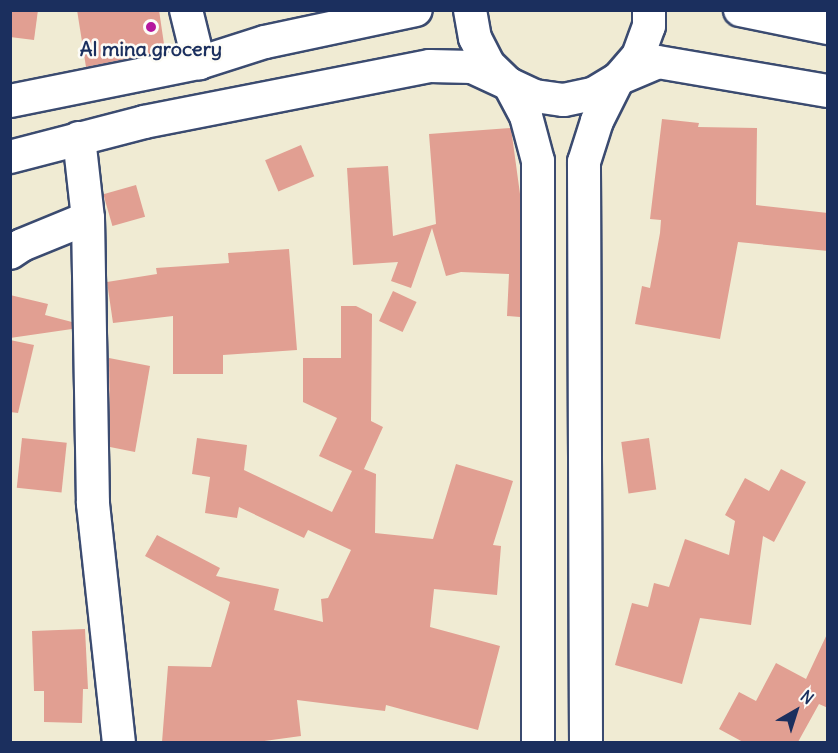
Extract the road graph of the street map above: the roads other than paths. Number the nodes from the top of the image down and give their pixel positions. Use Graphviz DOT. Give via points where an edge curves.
graph roads {
  1 [pos="186,10"];
  2 [pos="416,10"];
  3 [pos="470,10"];
  4 [pos="649,10"];
  5 [pos="740,10"];
  6 [pos="828,28"];
  7 [pos="199,63"];
  8 [pos="618,79"];
  9 [pos="509,84"];
  10 [pos="828,91"];
  11 [pos="10,101"];
  12 [pos="80,138"];
  13 [pos="10,157"];
  14 [pos="88,218"];
  15 [pos="10,253"];
  16 [pos="119,742"];
  17 [pos="538,742"];
  18 [pos="586,742"];
  1 -- 7 [label="street"];
  2 -- 7 [label="street" via="266,42"];
  3 -- 9 [label="street" via="475,38 488,64"];
  4 -- 8 [label="street" via="649,27 638,56"];
  5 -- 6 [label="street"];
  7 -- 11 [label="street"];
  8 -- 9 [label="street" via="593,94 564,100 535,96"];
  8 -- 10 [label="street" via="658,62"];
  8 -- 18 [label="street" via="597,121 584,162"];
  9 -- 12 [label="street" via="472,67 430,66"];
  9 -- 17 [label="street" via="526,116 538,161"];
  12 -- 13 [label="street"];
  12 -- 14 [label="street"];
  14 -- 15 [label="street" via="22,244"];
  14 -- 16 [label="street" via="93,504"];
}
